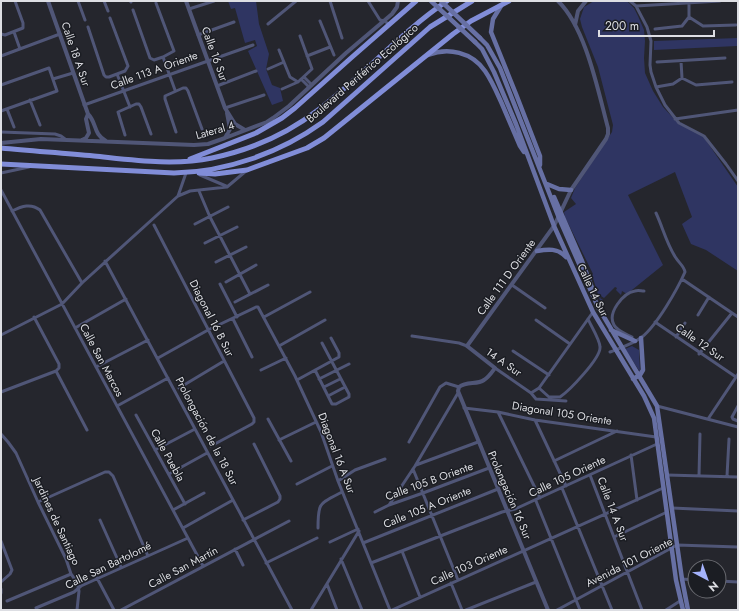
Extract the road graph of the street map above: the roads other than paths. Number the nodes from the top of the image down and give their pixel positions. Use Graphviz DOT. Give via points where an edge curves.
graph roads {
  1 [pos="15,1"];
  2 [pos="48,1"];
  3 [pos="78,1"];
  4 [pos="104,1"];
  5 [pos="186,1"];
  6 [pos="214,1"];
  7 [pos="296,1"];
  8 [pos="336,1"];
  9 [pos="368,1"];
  10 [pos="398,1"];
  11 [pos="416,1"];
  12 [pos="431,1"];
  13 [pos="441,1"];
  14 [pos="447,1"];
  15 [pos="472,1"];
  16 [pos="558,1"];
  17 [pos="586,1"];
  18 [pos="630,1"];
  19 [pos="698,1"];
  20 [pos="720,1"];
  21 [pos="506,2"];
  22 [pos="689,2"];
  23 [pos="156,3"];
  24 [pos="331,3"];
  25 [pos="636,6"];
  26 [pos="189,9"];
  27 [pos="133,10"];
  28 [pos="108,11"];
  29 [pos="690,17"];
  30 [pos="110,18"];
  31 [pos="85,20"];
  32 [pos="320,21"];
  33 [pos="234,22"];
  34 [pos="387,23"];
  35 [pos="268,24"];
  36 [pos="575,25"];
  37 [pos="736,25"];
  38 [pos="88,27"];
  39 [pos="655,29"];
  40 [pos="14,32"];
  41 [pos="1,34"];
  42 [pos="60,34"];
  43 [pos="198,35"];
  44 [pos="300,36"];
  45 [pos="342,38"];
  46 [pos="253,44"];
  47 [pos="330,47"];
  48 [pos="20,49"];
  49 [pos="279,50"];
  50 [pos="346,53"];
  51 [pos="1,56"];
  52 [pos="307,56"];
  53 [pos="334,56"];
  54 [pos="426,56"];
  55 [pos="163,57"];
  56 [pos="351,58"];
  57 [pos="724,58"];
  58 [pos="208,61"];
  59 [pos="681,61"];
  60 [pos="284,62"];
  61 [pos="657,62"];
  62 [pos="268,69"];
  63 [pos="256,71"];
  64 [pos="73,73"];
  65 [pos="117,74"];
  66 [pos="169,74"];
  67 [pos="682,78"];
  68 [pos="53,79"];
  69 [pos="301,79"];
  70 [pos="732,82"];
  71 [pos="1,85"];
  72 [pos="217,86"];
  73 [pos="310,86"];
  74 [pos="656,87"];
  75 [pos="282,89"];
  76 [pos="175,90"];
  77 [pos="124,91"];
  78 [pos="264,95"];
  79 [pos="30,100"];
  80 [pos="84,105"];
  81 [pos="130,107"];
  82 [pos="7,109"];
  83 [pos="226,110"];
  84 [pos="738,110"];
  85 [pos="1,111"];
  86 [pos="88,114"];
  87 [pos="676,119"];
  88 [pos="40,125"];
  89 [pos="232,125"];
  90 [pos="14,127"];
  91 [pos="95,129"];
  92 [pos="202,129"];
  93 [pos="245,130"];
  94 [pos="89,131"];
  95 [pos="1,132"];
  96 [pos="176,132"];
  97 [pos="151,134"];
  98 [pos="125,135"];
  99 [pos="225,138"];
  100 [pos="65,139"];
  101 [pos="80,140"];
  102 [pos="108,142"];
  103 [pos="1,143"];
  104 [pos="1,148"];
  105 [pos="528,156"];
  106 [pos="183,162"];
  107 [pos="1,164"];
  108 [pos="33,166"];
  109 [pos="540,167"];
  110 [pos="247,170"];
  111 [pos="193,172"];
  112 [pos="1,173"];
  113 [pos="186,173"];
  114 [pos="736,174"];
  115 [pos="738,181"];
  116 [pos="547,186"];
  117 [pos="227,187"];
  118 [pos="1,190"];
  119 [pos="571,190"];
  120 [pos="199,191"];
  121 [pos="178,196"];
  122 [pos="228,207"];
  123 [pos="12,211"];
  124 [pos="561,212"];
  125 [pos="656,214"];
  126 [pos="210,217"];
  127 [pos="559,218"];
  128 [pos="195,224"];
  129 [pos="154,225"];
  130 [pos="554,226"];
  131 [pos="237,227"];
  132 [pos="220,236"];
  133 [pos="205,243"];
  134 [pos="246,247"];
  135 [pos="537,251"];
  136 [pos="230,255"];
  137 [pos="569,260"];
  138 [pos="105,261"];
  139 [pos="216,262"];
  140 [pos="256,265"];
  141 [pos="240,274"];
  142 [pos="682,279"];
  143 [pos="226,282"];
  144 [pos="82,283"];
  145 [pos="220,284"];
  146 [pos="268,284"];
  147 [pos="512,285"];
  148 [pos="644,291"];
  149 [pos="310,292"];
  150 [pos="250,294"];
  151 [pos="592,294"];
  152 [pos="709,297"];
  153 [pos="126,299"];
  154 [pos="235,302"];
  155 [pos="62,304"];
  156 [pos="545,308"];
  157 [pos="593,312"];
  158 [pos="732,313"];
  159 [pos="698,315"];
  160 [pos="34,317"];
  161 [pos="237,317"];
  162 [pos="738,317"];
  163 [pos="264,318"];
  164 [pos="233,319"];
  165 [pos="588,319"];
  166 [pos="325,320"];
  167 [pos="536,320"];
  168 [pos="655,322"];
  169 [pos="685,323"];
  170 [pos="75,328"];
  171 [pos="208,330"];
  172 [pos="611,330"];
  173 [pos="1,334"];
  174 [pos="412,336"];
  175 [pos="676,337"];
  176 [pos="331,338"];
  177 [pos="148,340"];
  178 [pos="638,340"];
  179 [pos="322,343"];
  180 [pos="570,344"];
  181 [pos="279,346"];
  182 [pos="467,346"];
  183 [pos="621,347"];
  184 [pos="513,351"];
  185 [pos="613,351"];
  186 [pos="699,354"];
  187 [pos="252,357"];
  188 [pos="158,358"];
  189 [pos="286,358"];
  190 [pos="224,361"];
  191 [pos="331,362"];
  192 [pos="349,364"];
  193 [pos="96,367"];
  194 [pos="495,368"];
  195 [pos="261,370"];
  196 [pos="315,370"];
  197 [pos="56,371"];
  198 [pos="336,371"];
  199 [pos="549,375"];
  200 [pos="640,375"];
  201 [pos="736,377"];
  202 [pos="168,378"];
  203 [pos="319,379"];
  204 [pos="340,379"];
  205 [pos="633,379"];
  206 [pos="297,380"];
  207 [pos="738,383"];
  208 [pos="345,387"];
  209 [pos="459,387"];
  210 [pos="179,388"];
  211 [pos="324,388"];
  212 [pos="539,388"];
  213 [pos="1,392"];
  214 [pos="531,392"];
  215 [pos="458,394"];
  216 [pos="328,396"];
  217 [pos="566,402"];
  218 [pos="117,406"];
  219 [pos="657,406"];
  220 [pos="738,406"];
  221 [pos="464,408"];
  222 [pos="498,412"];
  223 [pos="136,415"];
  224 [pos="708,418"];
  225 [pos="268,419"];
  226 [pos="535,420"];
  227 [pos="738,421"];
  228 [pos="316,422"];
  229 [pos="738,427"];
  230 [pos="195,429"];
  231 [pos="87,430"];
  232 [pos="617,431"];
  233 [pos="1,434"];
  234 [pos="700,434"];
  235 [pos="656,437"];
  236 [pos="729,439"];
  237 [pos="279,440"];
  238 [pos="409,442"];
  239 [pos="478,442"];
  240 [pos="254,444"];
  241 [pos="657,444"];
  242 [pos="211,446"];
  243 [pos="155,450"];
  244 [pos="207,453"];
  245 [pos="631,455"];
  246 [pos="385,458"];
  247 [pos="290,461"];
  248 [pos="554,461"];
  249 [pos="332,466"];
  250 [pos="415,466"];
  251 [pos="489,468"];
  252 [pos="413,469"];
  253 [pos="169,474"];
  254 [pos="590,475"];
  255 [pos="667,475"];
  256 [pos="699,476"];
  257 [pos="728,476"];
  258 [pos="738,476"];
  259 [pos="338,481"];
  260 [pos="297,484"];
  261 [pos="564,487"];
  262 [pos="664,488"];
  263 [pos="498,489"];
  264 [pos="342,492"];
  265 [pos="204,493"];
  266 [pos="423,494"];
  267 [pos="540,498"];
  268 [pos="233,500"];
  269 [pos="536,500"];
  270 [pos="637,500"];
  271 [pos="38,502"];
  272 [pos="185,504"];
  273 [pos="389,504"];
  274 [pos="672,508"];
  275 [pos="173,510"];
  276 [pos="738,511"];
  277 [pos="375,512"];
  278 [pos="508,512"];
  279 [pos="667,512"];
  280 [pos="605,514"];
  281 [pos="431,515"];
  282 [pos="100,520"];
  283 [pos="243,520"];
  284 [pos="289,520"];
  285 [pos="578,526"];
  286 [pos="183,528"];
  287 [pos="318,528"];
  288 [pos="359,530"];
  289 [pos="440,536"];
  290 [pos="614,537"];
  291 [pos="188,538"];
  292 [pos="317,538"];
  293 [pos="254,539"];
  294 [pos="550,539"];
  295 [pos="1,541"];
  296 [pos="330,542"];
  297 [pos="363,543"];
  298 [pos="678,545"];
  299 [pos="738,547"];
  300 [pos="672,548"];
  301 [pos="235,549"];
  302 [pos="402,551"];
  303 [pos="524,551"];
  304 [pos="148,556"];
  305 [pos="342,559"];
  306 [pos="266,563"];
  307 [pos="371,563"];
  308 [pos="243,565"];
  309 [pos="203,566"];
  310 [pos="121,568"];
  311 [pos="628,572"];
  312 [pos="71,574"];
  313 [pos="97,578"];
  314 [pos="682,579"];
  315 [pos="687,579"];
  316 [pos="458,580"];
  317 [pos="727,581"];
  318 [pos="1,582"];
  319 [pos="536,582"];
  320 [pos="738,582"];
  321 [pos="451,583"];
  322 [pos="326,584"];
  323 [pos="602,586"];
  324 [pos="1,588"];
  325 [pos="78,589"];
  326 [pos="1,593"];
  327 [pos="420,597"];
  328 [pos="575,600"];
  329 [pos="7,601"];
  330 [pos="680,601"];
  331 [pos="36,608"];
  332 [pos="77,610"];
  333 [pos="114,610"];
  334 [pos="122,610"];
  335 [pos="292,610"];
  336 [pos="312,610"];
  337 [pos="337,610"];
  338 [pos="362,610"];
  339 [pos="391,610"];
  340 [pos="462,610"];
  341 [pos="466,610"];
  342 [pos="548,610"];
  343 [pos="557,610"];
  344 [pos="580,610"];
  345 [pos="612,610"];
  346 [pos="642,610"];
  347 [pos="666,610"];
  348 [pos="683,610"];
  349 [pos="688,610"];
  1 -- 40 [label="street" via="24,26"];
  2 -- 42 [label="street, Calle 18 A Sur"];
  3 -- 31 [label="street"];
  4 -- 28 [label="street"];
  5 -- 26 [label="street, Calle 16 Sur"];
  6 -- 26 [label="street"];
  7 -- 35 [label="street"];
  8 -- 24 [label="street"];
  9 -- 34 [label="street" via="380,20"];
  10 -- 34 [label="street, Lateral 4"];
  11 -- 34 [label="highway"];
  12 -- 105 [label="main road, Calle 14 Sur, bridge" via="482,49"];
  13 -- 109 [label="main road, Calle 14 Sur, bridge" via="487,45 500,68"];
  14 -- 106 [label="highway, Boulevard Periférico Ecológico" via="420,20 318,110 293,127 262,143 238,151"];
  15 -- 111 [label="highway, Boulevard Periférico Ecológico" via="430,27 309,132 284,146 257,156"];
  16 -- 36 [label="street, Calle 111 D Oriente"];
  17 -- 36 [label="street" via="578,11"];
  18 -- 25 [label="street"];
  19 -- 20 [label="street"];
  19 -- 22 [label="street"];
  21 -- 54 [label="highway" via="471,21"];
  21 -- 109 [label="main road" via="497,10 491,32 540,156"];
  22 -- 25 [label="street"];
  22 -- 29 [label="street"];
  23 -- 55 [label="street" via="174,51"];
  24 -- 45 [label="street"];
  25 -- 74 [label="street" via="650,35 650,65"];
  26 -- 43 [label="street, Calle 16 Sur"];
  27 -- 55 [label="street" via="150,58 154,60"];
  29 -- 37 [label="street" via="703,26"];
  29 -- 39 [label="street" via="682,26"];
  30 -- 65 [label="street" via="128,66 125,71"];
  32 -- 47 [label="street"];
  33 -- 43 [label="street"];
  34 -- 50 [label="street, Lateral 4"];
  34 -- 56 [label="highway"];
  36 -- 119 [label="street, Calle 111 D Oriente" via="592,69 608,132 606,139"];
  38 -- 65 [label="street" via="104,75 109,77"];
  40 -- 41 [label="street"];
  40 -- 48 [label="street"];
  42 -- 48 [label="street"];
  42 -- 64 [label="street, Calle 18 A Sur"];
  43 -- 58 [label="street, Calle 16 Sur"];
  44 -- 52 [label="street"];
  46 -- 58 [label="street, Calle 113 A Oriente"];
  47 -- 52 [label="street"];
  47 -- 53 [label="street"];
  48 -- 51 [label="street"];
  49 -- 60 [label="street"];
  50 -- 56 [label="street"];
  50 -- 73 [label="street, Lateral 4"];
  52 -- 69 [label="street" via="312,69"];
  54 -- 105 [label="main road" via="454,52 468,56 481,66 487,73 520,146"];
  54 -- 110 [label="highway" via="316,143"];
  55 -- 66 [label="street"];
  56 -- 106 [label="highway" via="282,118 256,133"];
  57 -- 59 [label="street"];
  58 -- 66 [label="street, Calle 113 A Oriente"];
  58 -- 72 [label="street, Calle 16 Sur"];
  59 -- 61 [label="street"];
  59 -- 67 [label="street"];
  60 -- 62 [label="street"];
  60 -- 69 [label="street" via="290,77"];
  63 -- 72 [label="street"];
  64 -- 68 [label="street"];
  64 -- 80 [label="street, Calle 18 A Sur"];
  65 -- 77 [label="street"];
  66 -- 76 [label="street"];
  66 -- 77 [label="street, Calle 113 A Oriente"];
  67 -- 70 [label="street" via="696,85"];
  67 -- 74 [label="street" via="673,84"];
  68 -- 71 [label="street" via="49,68"];
  68 -- 79 [label="street" via="57,91"];
  69 -- 73 [label="street"];
  69 -- 75 [label="street"];
  72 -- 83 [label="street, Calle 16 Sur"];
  73 -- 93 [label="street, Lateral 4" via="273,118"];
  74 -- 87 [label="street" via="665,106"];
  76 -- 92 [label="street" via="186,88"];
  76 -- 96 [label="street" via="165,96 165,99"];
  77 -- 80 [label="street, Calle 113 A Oriente"];
  77 -- 81 [label="street"];
  78 -- 83 [label="street"];
  79 -- 82 [label="street"];
  79 -- 88 [label="street"];
  80 -- 86 [label="street, Calle 18 A Sur"];
  81 -- 97 [label="street" via="136,104 141,106"];
  81 -- 98 [label="street" via="118,112"];
  82 -- 85 [label="street"];
  82 -- 90 [label="street"];
  83 -- 89 [label="street, Calle 16 Sur"];
  84 -- 87 [label="street"];
  86 -- 91 [label="street, Calle 18 A Sur"];
  86 -- 94 [label="street, Calle 18 A Sur" via="86,119"];
  87 -- 114 [label="street" via="682,125 704,136"];
  89 -- 93 [label="street, Calle 16 Sur"];
  89 -- 99 [label="street"];
  91 -- 94 [label="street"];
  91 -- 102 [label="street, Calle 18 A Sur" via="101,138"];
  93 -- 99 [label="street, Lateral 4"];
  94 -- 101 [label="street" via="86,138"];
  95 -- 100 [label="street" via="55,134"];
  99 -- 102 [label="street, Lateral 4" via="208,144 194,145"];
  100 -- 101 [label="street, Lateral 4"];
  100 -- 103 [label="street, Lateral 4"];
  101 -- 102 [label="street, Lateral 4"];
  104 -- 106 [label="highway, Boulevard Periférico Ecológico" via="152,162"];
  105 -- 130 [label="main road, Calle 14 Sur"];
  107 -- 108 [label="highway, Boulevard Periférico Ecológico"];
  108 -- 112 [label="street"];
  108 -- 113 [label="highway, Boulevard Periférico Ecológico"];
  109 -- 116 [label="main road, Calle 14 Sur"];
  110 -- 111 [label="highway" via="215,174"];
  110 -- 117 [label="street"];
  111 -- 113 [label="highway, Boulevard Periférico Ecológico"];
  111 -- 117 [label="street"];
  113 -- 121 [label="street"];
  114 -- 115 [label="street"];
  116 -- 119 [label="main road"];
  116 -- 124 [label="main road"];
  116 -- 127 [label="main road, Calle 14 Sur"];
  117 -- 120 [label="street"];
  118 -- 123 [label="street, Calle San Marcos"];
  119 -- 124 [label="street, Calle 111 D Oriente"];
  120 -- 121 [label="street" via="185,192"];
  120 -- 126 [label="street"];
  121 -- 138 [label="street"];
  122 -- 126 [label="street"];
  123 -- 144 [label="street" via="24,206 34,206 40,210"];
  123 -- 155 [label="street, Calle San Marcos"];
  124 -- 127 [label="street, Calle 111 D Oriente"];
  124 -- 151 [label="main road" via="590,280"];
  125 -- 142 [label="street" via="671,249 685,268"];
  126 -- 128 [label="street"];
  126 -- 132 [label="street"];
  127 -- 130 [label="street, Calle 111 D Oriente"];
  127 -- 151 [label="main road, Calle 14 Sur"];
  129 -- 171 [label="street, Diagonal 16 B Sur"];
  130 -- 135 [label="street, Calle 111 D Oriente"];
  130 -- 137 [label="main road, Calle 14 Sur"];
  131 -- 132 [label="street"];
  132 -- 133 [label="street"];
  132 -- 136 [label="street"];
  134 -- 136 [label="street"];
  135 -- 137 [label="main road" via="556,250"];
  135 -- 147 [label="street, Calle 111 D Oriente"];
  136 -- 139 [label="street"];
  136 -- 141 [label="street"];
  137 -- 157 [label="main road, Calle 14 Sur"];
  138 -- 144 [label="street"];
  138 -- 153 [label="street, Prolongación de la 18 Sur"];
  140 -- 141 [label="street"];
  141 -- 143 [label="street"];
  141 -- 150 [label="street"];
  142 -- 152 [label="street"];
  142 -- 168 [label="street"];
  144 -- 155 [label="street"];
  145 -- 161 [label="street"];
  146 -- 150 [label="street"];
  147 -- 156 [label="street"];
  147 -- 182 [label="street, Calle 111 D Oriente"];
  148 -- 178 [label="street" via="636,290 626,295 612,318 618,329"];
  149 -- 163 [label="street"];
  150 -- 154 [label="street"];
  151 -- 172 [label="main road, Calle 14 Sur"];
  152 -- 158 [label="street"];
  152 -- 159 [label="street"];
  153 -- 170 [label="street"];
  153 -- 177 [label="street, Prolongación de la 18 Sur"];
  155 -- 160 [label="street"];
  155 -- 170 [label="street, Calle San Marcos"];
  157 -- 165 [label="street"];
  157 -- 185 [label="main road, Calle 14 Sur"];
  158 -- 162 [label="street"];
  158 -- 186 [label="street"];
  160 -- 173 [label="street"];
  160 -- 197 [label="street" via="59,364"];
  161 -- 163 [label="street, Diagonal 16 A Sur" via="257,307"];
  161 -- 164 [label="street"];
  163 -- 181 [label="street, Diagonal 16 A Sur"];
  164 -- 171 [label="street"];
  164 -- 187 [label="street"];
  165 -- 180 [label="street"];
  165 -- 212 [label="street" via="600,348 596,357 581,378 563,395 550,397"];
  166 -- 181 [label="street"];
  167 -- 180 [label="street"];
  168 -- 175 [label="street, Calle 12 Sur"];
  168 -- 178 [label="street"];
  169 -- 175 [label="street"];
  170 -- 193 [label="street, Calle San Marcos"];
  171 -- 188 [label="street"];
  171 -- 190 [label="street, Diagonal 16 B Sur"];
  172 -- 178 [label="main road"];
  172 -- 183 [label="main road, Calle 14 Sur"];
  174 -- 182 [label="street"];
  175 -- 186 [label="street, Calle 12 Sur"];
  176 -- 191 [label="street" via="339,356"];
  177 -- 188 [label="street, Prolongación de la 18 Sur"];
  177 -- 193 [label="street"];
  178 -- 183 [label="street"];
  178 -- 200 [label="main road" via="642,370"];
  179 -- 191 [label="street"];
  180 -- 199 [label="street"];
  181 -- 189 [label="street, Diagonal 16 A Sur"];
  182 -- 194 [label="street, 14 A Sur"];
  183 -- 185 [label="street"];
  183 -- 200 [label="main road, Calle 14 Sur"];
  184 -- 199 [label="street"];
  185 -- 205 [label="main road, Calle 14 Sur"];
  186 -- 201 [label="street, Calle 12 Sur"];
  188 -- 202 [label="street, Prolongación de la 18 Sur"];
  189 -- 195 [label="street"];
  189 -- 206 [label="street, Diagonal 16 A Sur"];
  190 -- 210 [label="street"];
  190 -- 242 [label="street, Diagonal 16 B Sur" via="254,422"];
  191 -- 196 [label="street"];
  191 -- 198 [label="street"];
  192 -- 198 [label="street"];
  193 -- 218 [label="street, Calle San Marcos"];
  194 -- 209 [label="street" via="483,381"];
  194 -- 214 [label="street, 14 A Sur"];
  196 -- 203 [label="street"];
  196 -- 206 [label="street"];
  197 -- 213 [label="street"];
  197 -- 231 [label="street"];
  198 -- 203 [label="street"];
  198 -- 204 [label="street"];
  199 -- 212 [label="street"];
  200 -- 205 [label="main road"];
  200 -- 219 [label="main road, Calle 14 Sur"];
  201 -- 207 [label="street, Calle 12 Sur"];
  201 -- 224 [label="street"];
  202 -- 218 [label="street"];
  202 -- 230 [label="street, Prolongación de la 18 Sur"];
  203 -- 211 [label="street"];
  204 -- 208 [label="street"];
  204 -- 211 [label="street"];
  205 -- 235 [label="main road, Calle 14 Sur" via="651,410"];
  206 -- 228 [label="street, Diagonal 16 A Sur"];
  208 -- 216 [label="street"];
  208 -- 216 [label="street" via="349,396 336,404 332,404"];
  209 -- 215 [label="street"];
  209 -- 238 [label="street" via="446,384 440,388"];
  211 -- 216 [label="street"];
  212 -- 214 [label="street"];
  214 -- 217 [label="street" via="536,399"];
  215 -- 221 [label="street, Prolongación 16 Sur"];
  215 -- 250 [label="street"];
  218 -- 275 [label="street, Calle San Marcos"];
  219 -- 224 [label="street"];
  219 -- 255 [label="main road, Calle 14 Sur"];
  220 -- 227 [label="street" via="732,418"];
  221 -- 222 [label="street, Diagonal 105 Oriente"];
  221 -- 239 [label="street, Prolongación 16 Sur"];
  222 -- 226 [label="street, Diagonal 105 Oriente"];
  222 -- 267 [label="street"];
  223 -- 243 [label="street, Calle Puebla"];
  224 -- 229 [label="street"];
  225 -- 237 [label="street"];
  226 -- 232 [label="street, Diagonal 105 Oriente"];
  226 -- 248 [label="street"];
  228 -- 237 [label="street"];
  228 -- 249 [label="street, Diagonal 16 A Sur"];
  230 -- 243 [label="street"];
  230 -- 244 [label="street, Prolongación de la 18 Sur"];
  232 -- 235 [label="street, Diagonal 105 Oriente"];
  232 -- 248 [label="street, Calle 105 Oriente"];
  233 -- 271 [label="street, Jardines de Santiago" via="20,461"];
  234 -- 256 [label="street"];
  235 -- 241 [label="main road, Calle 14 Sur"];
  236 -- 257 [label="street"];
  237 -- 247 [label="street"];
  239 -- 250 [label="street"];
  239 -- 251 [label="street, Prolongación 16 Sur"];
  240 -- 283 [label="street" via="280,499"];
  241 -- 245 [label="street, Calle 105 Oriente"];
  241 -- 262 [label="main road, Calle 14 Sur"];
  243 -- 253 [label="street, Calle Puebla"];
  244 -- 253 [label="street"];
  244 -- 268 [label="street, Prolongación de la 18 Sur"];
  245 -- 254 [label="street, Calle 105 Oriente"];
  245 -- 270 [label="street"];
  246 -- 259 [label="street" via="355,470"];
  248 -- 261 [label="street"];
  249 -- 259 [label="street, Diagonal 16 A Sur"];
  249 -- 260 [label="street"];
  250 -- 252 [label="street"];
  251 -- 263 [label="street, Prolongación 16 Sur"];
  251 -- 266 [label="street, Calle 105 B Oriente"];
  252 -- 266 [label="street"];
  252 -- 273 [label="street"];
  253 -- 272 [label="street, Calle Puebla"];
  254 -- 261 [label="street, Calle 105 Oriente"];
  254 -- 280 [label="street, Calle 14 A Sur"];
  255 -- 256 [label="street"];
  255 -- 274 [label="main road, Calle 14 Sur"];
  256 -- 257 [label="street"];
  257 -- 258 [label="street"];
  259 -- 264 [label="street, Diagonal 16 A Sur"];
  261 -- 267 [label="street, Calle 105 Oriente"];
  261 -- 285 [label="street"];
  262 -- 270 [label="street, Calle 103 Oriente"];
  262 -- 279 [label="main road, Calle 14 Sur"];
  263 -- 278 [label="street, Prolongación 16 Sur"];
  263 -- 281 [label="street, Calle 105 A Oriente"];
  264 -- 287 [label="street" via="320,506"];
  264 -- 288 [label="street, Diagonal 16 A Sur"];
  265 -- 272 [label="street"];
  266 -- 273 [label="street, Calle 105 B Oriente"];
  266 -- 281 [label="street"];
  267 -- 269 [label="street, Calle 105 Oriente"];
  268 -- 283 [label="street, Prolongación de la 18 Sur"];
  268 -- 286 [label="street"];
  269 -- 278 [label="street, Calle 105 Oriente"];
  269 -- 294 [label="street"];
  270 -- 280 [label="street, Calle 103 Oriente"];
  271 -- 304 [label="street" via="109,472"];
  271 -- 312 [label="street, Jardines de Santiago"];
  272 -- 275 [label="street"];
  273 -- 277 [label="street, Calle 105 B Oriente"];
  274 -- 276 [label="street"];
  274 -- 298 [label="main road, Calle 14 Sur"];
  275 -- 286 [label="street, Calle San Marcos"];
  278 -- 289 [label="street, Calle 105 Oriente"];
  278 -- 303 [label="street, Prolongación 16 Sur"];
  279 -- 290 [label="street"];
  279 -- 300 [label="main road, Calle 14 Sur"];
  280 -- 285 [label="street, Calle 103 Oriente"];
  280 -- 290 [label="street, Calle 14 A Sur"];
  281 -- 289 [label="street"];
  281 -- 297 [label="street, Calle 105 A Oriente"];
  282 -- 310 [label="street"];
  283 -- 293 [label="street, Prolongación de la 18 Sur"];
  284 -- 293 [label="street, Calle San Martín"];
  285 -- 294 [label="street, Calle 103 Oriente"];
  285 -- 323 [label="street"];
  286 -- 291 [label="street, Calle San Marcos"];
  288 -- 296 [label="street"];
  288 -- 297 [label="street, Diagonal 16 A Sur"];
  288 -- 305 [label="street"];
  289 -- 302 [label="street, Calle 105 Oriente"];
  289 -- 316 [label="street"];
  290 -- 311 [label="street, Calle 14 A Sur"];
  291 -- 304 [label="street, Calle San Bartolomé"];
  291 -- 309 [label="street, Calle San Marcos"];
  292 -- 306 [label="street"];
  293 -- 301 [label="street, Calle San Martín"];
  293 -- 306 [label="street, Prolongación de la 18 Sur"];
  294 -- 303 [label="street, Calle 103 Oriente"];
  294 -- 328 [label="street"];
  295 -- 318 [label="street" via="12,570"];
  297 -- 307 [label="street, Diagonal 16 A Sur"];
  298 -- 299 [label="street, Avenida 101 Oriente"];
  298 -- 300 [label="street, Avenida 101 Oriente"];
  298 -- 314 [label="main road, Calle 14 Sur"];
  300 -- 311 [label="street, Avenida 101 Oriente"];
  300 -- 330 [label="main road, Calle 14 Sur"];
  301 -- 308 [label="street"];
  301 -- 309 [label="street, Calle San Martín"];
  302 -- 307 [label="street, Calle 105 Oriente"];
  302 -- 327 [label="street"];
  303 -- 316 [label="street, Calle 103 Oriente"];
  303 -- 319 [label="street, Prolongación 16 Sur"];
  304 -- 310 [label="street, Calle San Bartolomé"];
  305 -- 322 [label="street"];
  305 -- 338 [label="street"];
  306 -- 335 [label="street, Prolongación de la 18 Sur"];
  307 -- 339 [label="street, Diagonal 16 A Sur"];
  309 -- 334 [label="street, Calle San Martín"];
  310 -- 313 [label="street, Calle San Bartolomé"];
  311 -- 323 [label="street, Avenida 101 Oriente"];
  311 -- 346 [label="street, Calle 14 A Sur"];
  312 -- 325 [label="street, Jardines de Santiago" via="77,582"];
  312 -- 329 [label="street"];
  313 -- 325 [label="street, Calle San Bartolomé"];
  313 -- 333 [label="street"];
  314 -- 315 [label="street"];
  314 -- 349 [label="main road, Calle 14 Sur"];
  316 -- 321 [label="street, Calle 103 Oriente"];
  317 -- 320 [label="street"];
  319 -- 341 [label="street"];
  319 -- 342 [label="street, Prolongación 16 Sur"];
  321 -- 327 [label="street, Calle 103 Oriente"];
  321 -- 340 [label="street"];
  322 -- 336 [label="street"];
  322 -- 337 [label="street"];
  323 -- 328 [label="street, Avenida 101 Oriente"];
  323 -- 345 [label="street"];
  324 -- 326 [label="street"];
  325 -- 331 [label="street, Calle San Bartolomé"];
  325 -- 332 [label="street"];
  327 -- 339 [label="street, Calle 103 Oriente"];
  328 -- 343 [label="street, Avenida 101 Oriente"];
  328 -- 344 [label="street"];
  330 -- 347 [label="street"];
  330 -- 348 [label="main road, Calle 14 Sur"];
}
